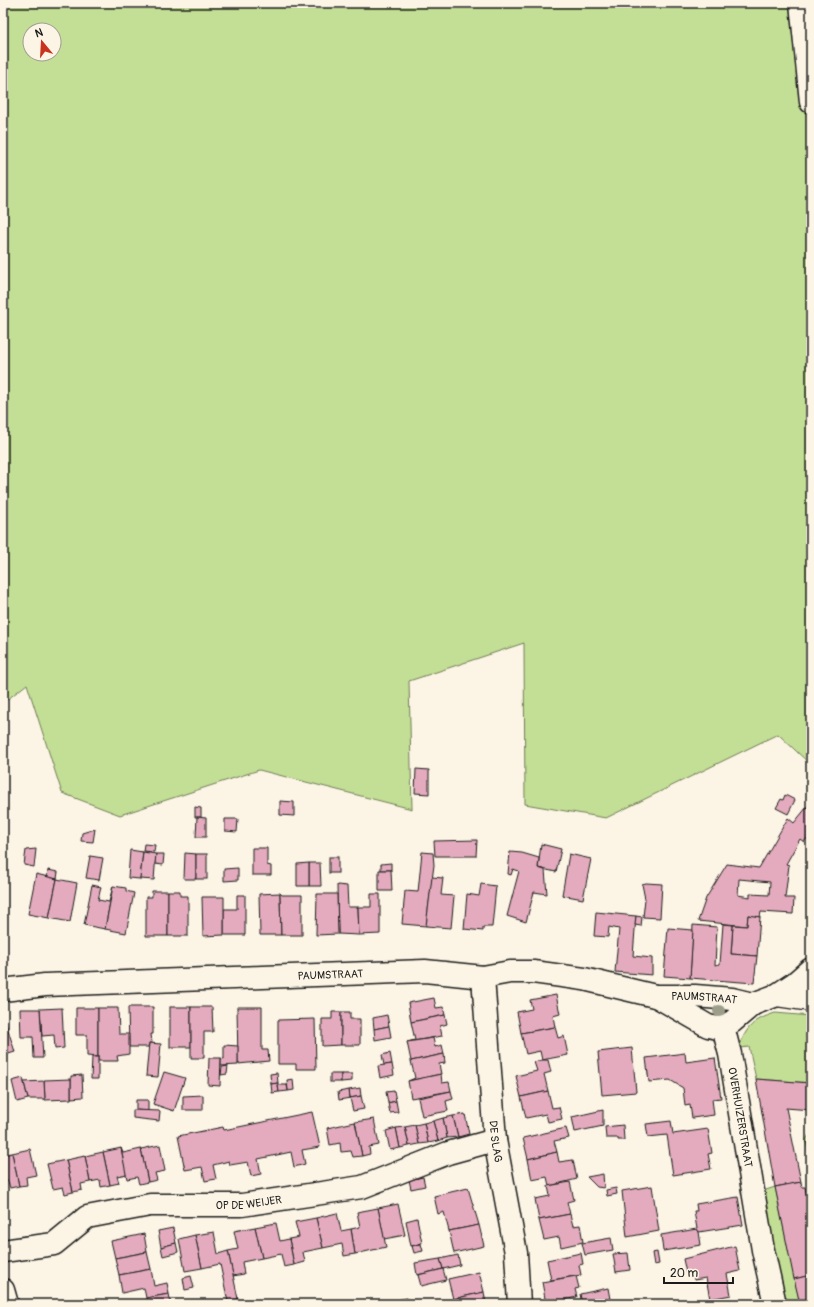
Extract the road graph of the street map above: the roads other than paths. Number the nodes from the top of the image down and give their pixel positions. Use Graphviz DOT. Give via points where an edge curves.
graph roads {
  1 [pos="801,3"];
  2 [pos="811,102"];
  3 [pos="811,969"];
  4 [pos="483,977"];
  5 [pos="3,990"];
  6 [pos="777,995"];
  7 [pos="655,996"];
  8 [pos="811,1000"];
  9 [pos="753,1004"];
  10 [pos="723,1027"];
  11 [pos="495,1140"];
  12 [pos="3,1251"];
  13 [pos="3,1290"];
  14 [pos="7,1304"];
  15 [pos="519,1304"];
  16 [pos="775,1304"];
  1 -- 2 [label="street"];
  3 -- 6 [label="street"];
  4 -- 5 [label="street, PAUMSTRAAT" via="425,971 45,985"];
  4 -- 7 [label="street, PAUMSTRAAT" via="510,972 560,975"];
  4 -- 11 [label="street, DE SLAG"];
  6 -- 8 [label="street"];
  6 -- 9 [label="street"];
  7 -- 9 [label="street, PAUMSTRAAT" via="732,999"];
  7 -- 10 [label="street, PAUMSTRAAT" via="708,1026"];
  9 -- 10 [label="street" via="740,1017"];
  10 -- 16 [label="street, OVERHUIZERSTRAAT"];
  11 -- 12 [label="street, OP DE WEIJER" via="448,1153 362,1187 242,1205 150,1205 87,1217 54,1244"];
  11 -- 15 [label="street, DE SLAG" via="516,1254"];
  13 -- 14 [label="street"];
}
